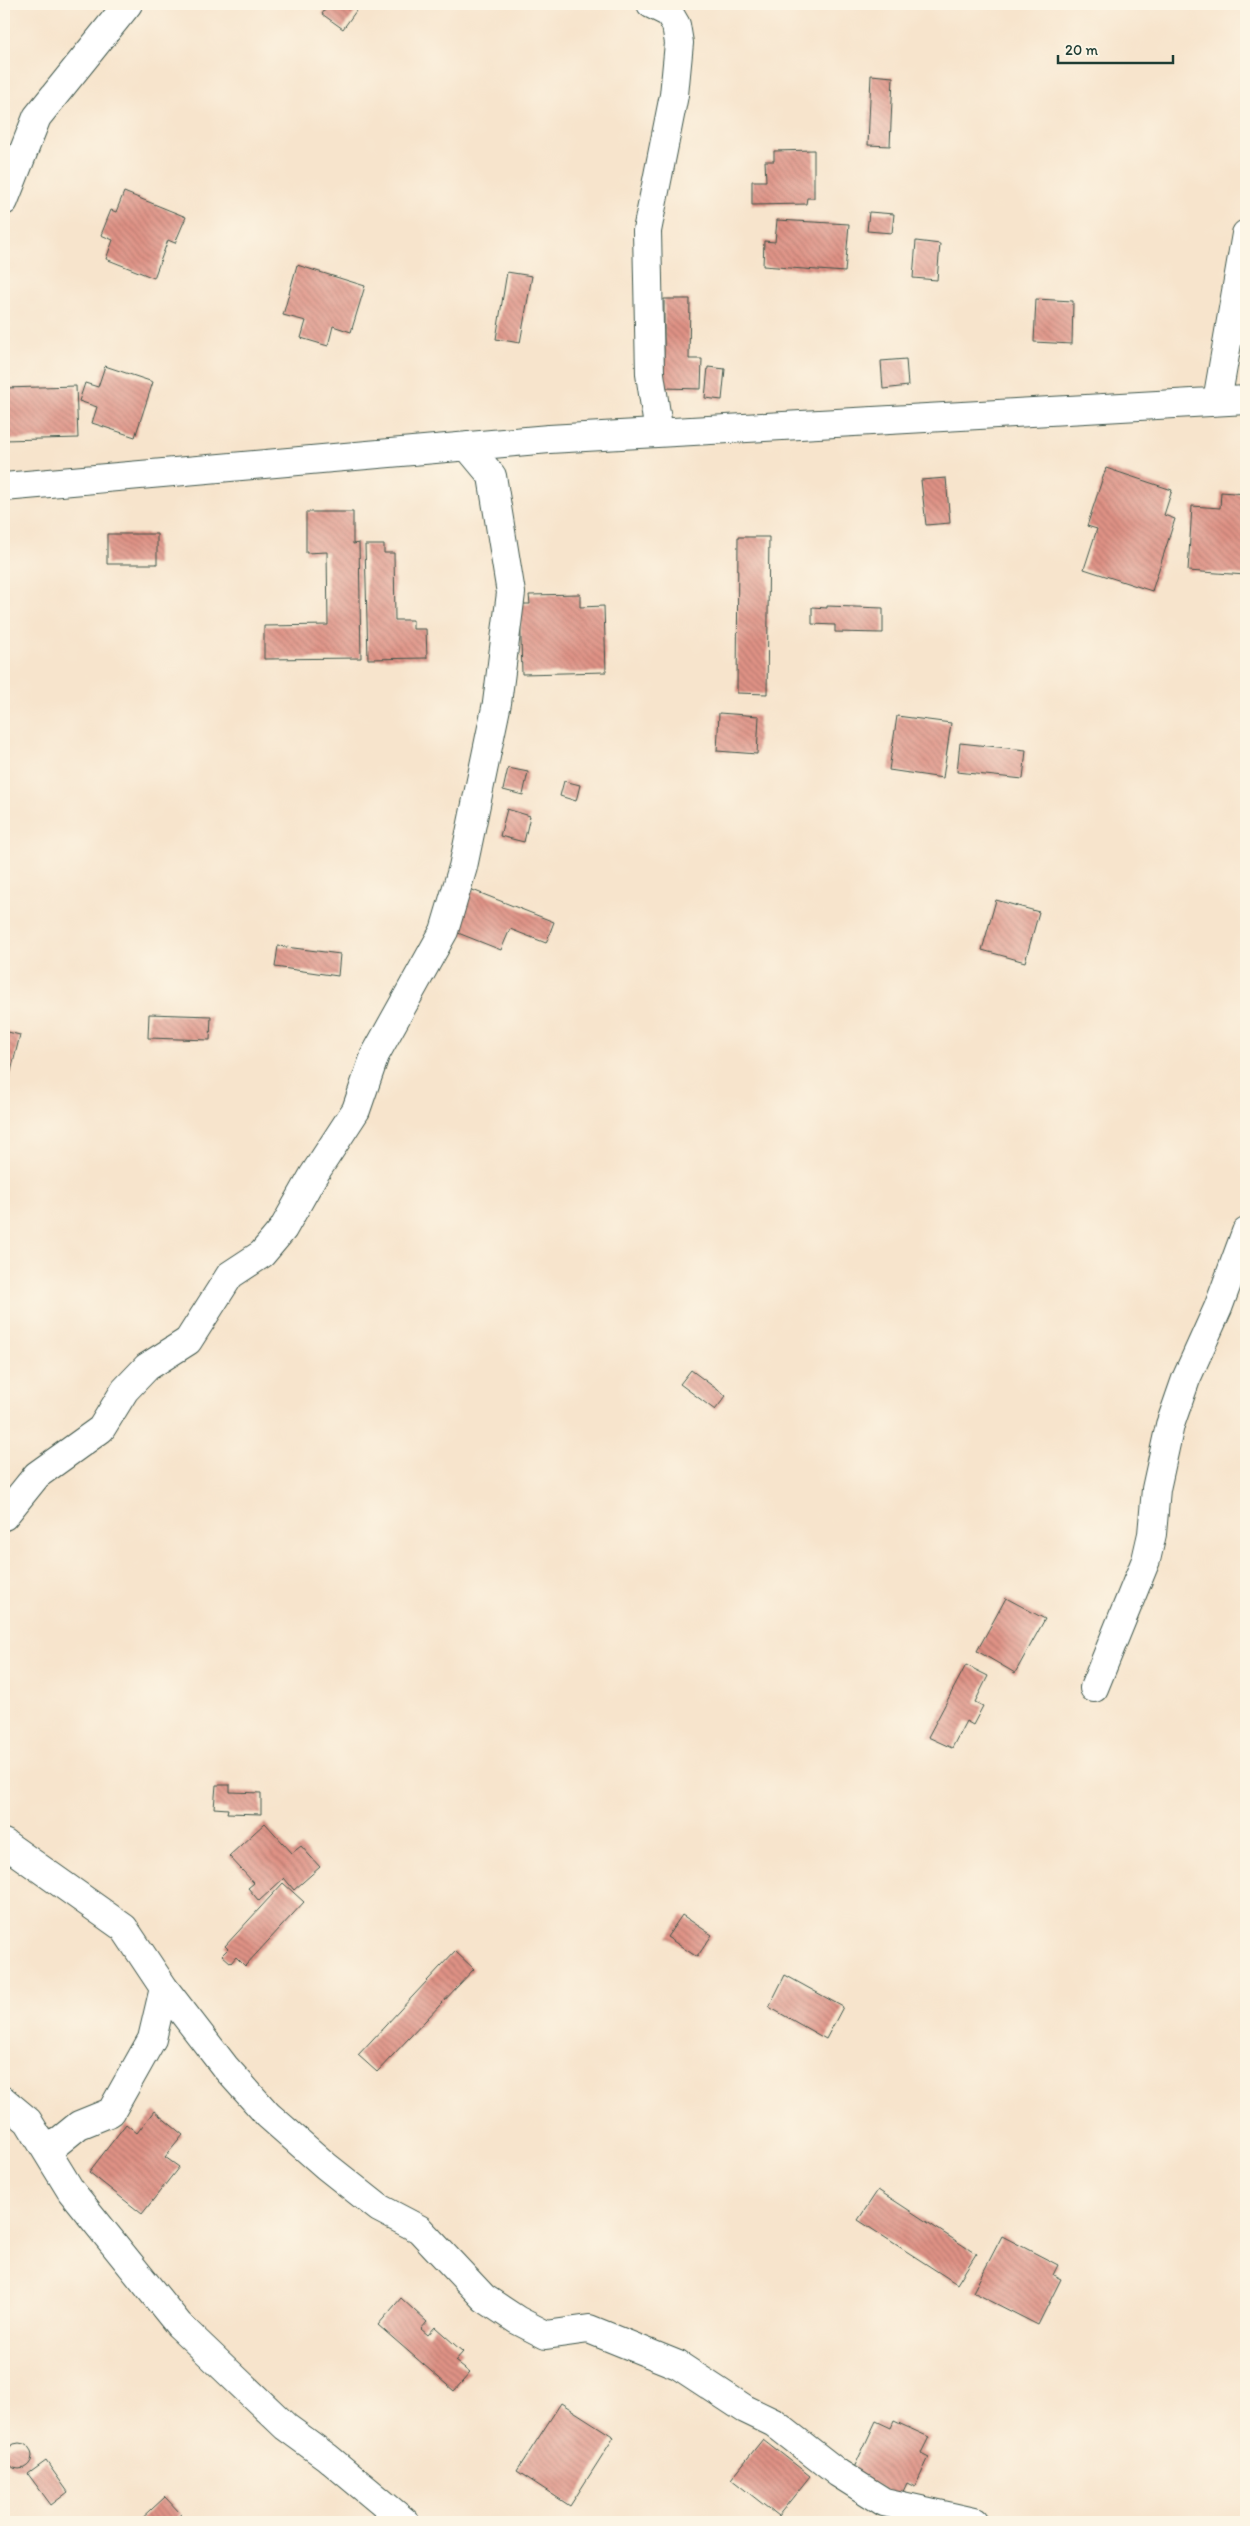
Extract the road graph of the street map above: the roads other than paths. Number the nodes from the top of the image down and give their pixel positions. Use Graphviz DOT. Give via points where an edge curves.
graph roads {
  1 [pos="128,4"];
  2 [pos="651,4"];
  3 [pos="4,201"];
  4 [pos="1246,234"];
  5 [pos="1246,400"];
  6 [pos="1217,401"];
  7 [pos="659,433"];
  8 [pos="505,443"];
  9 [pos="467,446"];
  10 [pos="492,476"];
  11 [pos="4,487"];
  12 [pos="1246,1232"];
  13 [pos="4,1516"];
  14 [pos="1094,1688"];
  15 [pos="4,1843"];
  16 [pos="164,1988"];
  17 [pos="4,2101"];
  18 [pos="47,2151"];
  19 [pos="405,2522"];
  20 [pos="974,2522"];
  1 -- 3 [label="street" via="37,117"];
  2 -- 7 [label="street" via="669,13 676,25 679,43 674,95 647,230 650,374"];
  4 -- 6 [label="street"];
  5 -- 6 [label="street"];
  6 -- 7 [label="street"];
  7 -- 8 [label="street"];
  8 -- 9 [label="street"];
  8 -- 10 [label="street"];
  9 -- 10 [label="street"];
  9 -- 11 [label="street"];
  10 -- 13 [label="street" via="511,593 498,703 463,867 444,931 375,1055 356,1110 283,1229 262,1254 230,1276 188,1341 147,1367 125,1390 101,1429 37,1476"];
  12 -- 14 [label="street" via="1170,1425 1156,1489 1146,1560"];
  15 -- 16 [label="street" via="124,1928"];
  16 -- 18 [label="street" via="152,2039 111,2112 79,2125"];
  16 -- 20 [label="street" via="225,2067 268,2115 380,2208 419,2229 484,2298 517,2320 546,2335 589,2329 678,2365 745,2409 774,2423 838,2473 884,2502"];
  17 -- 18 [label="street" via="28,2121"];
  18 -- 19 [label="street" via="72,2191 179,2325 286,2427"];
}
